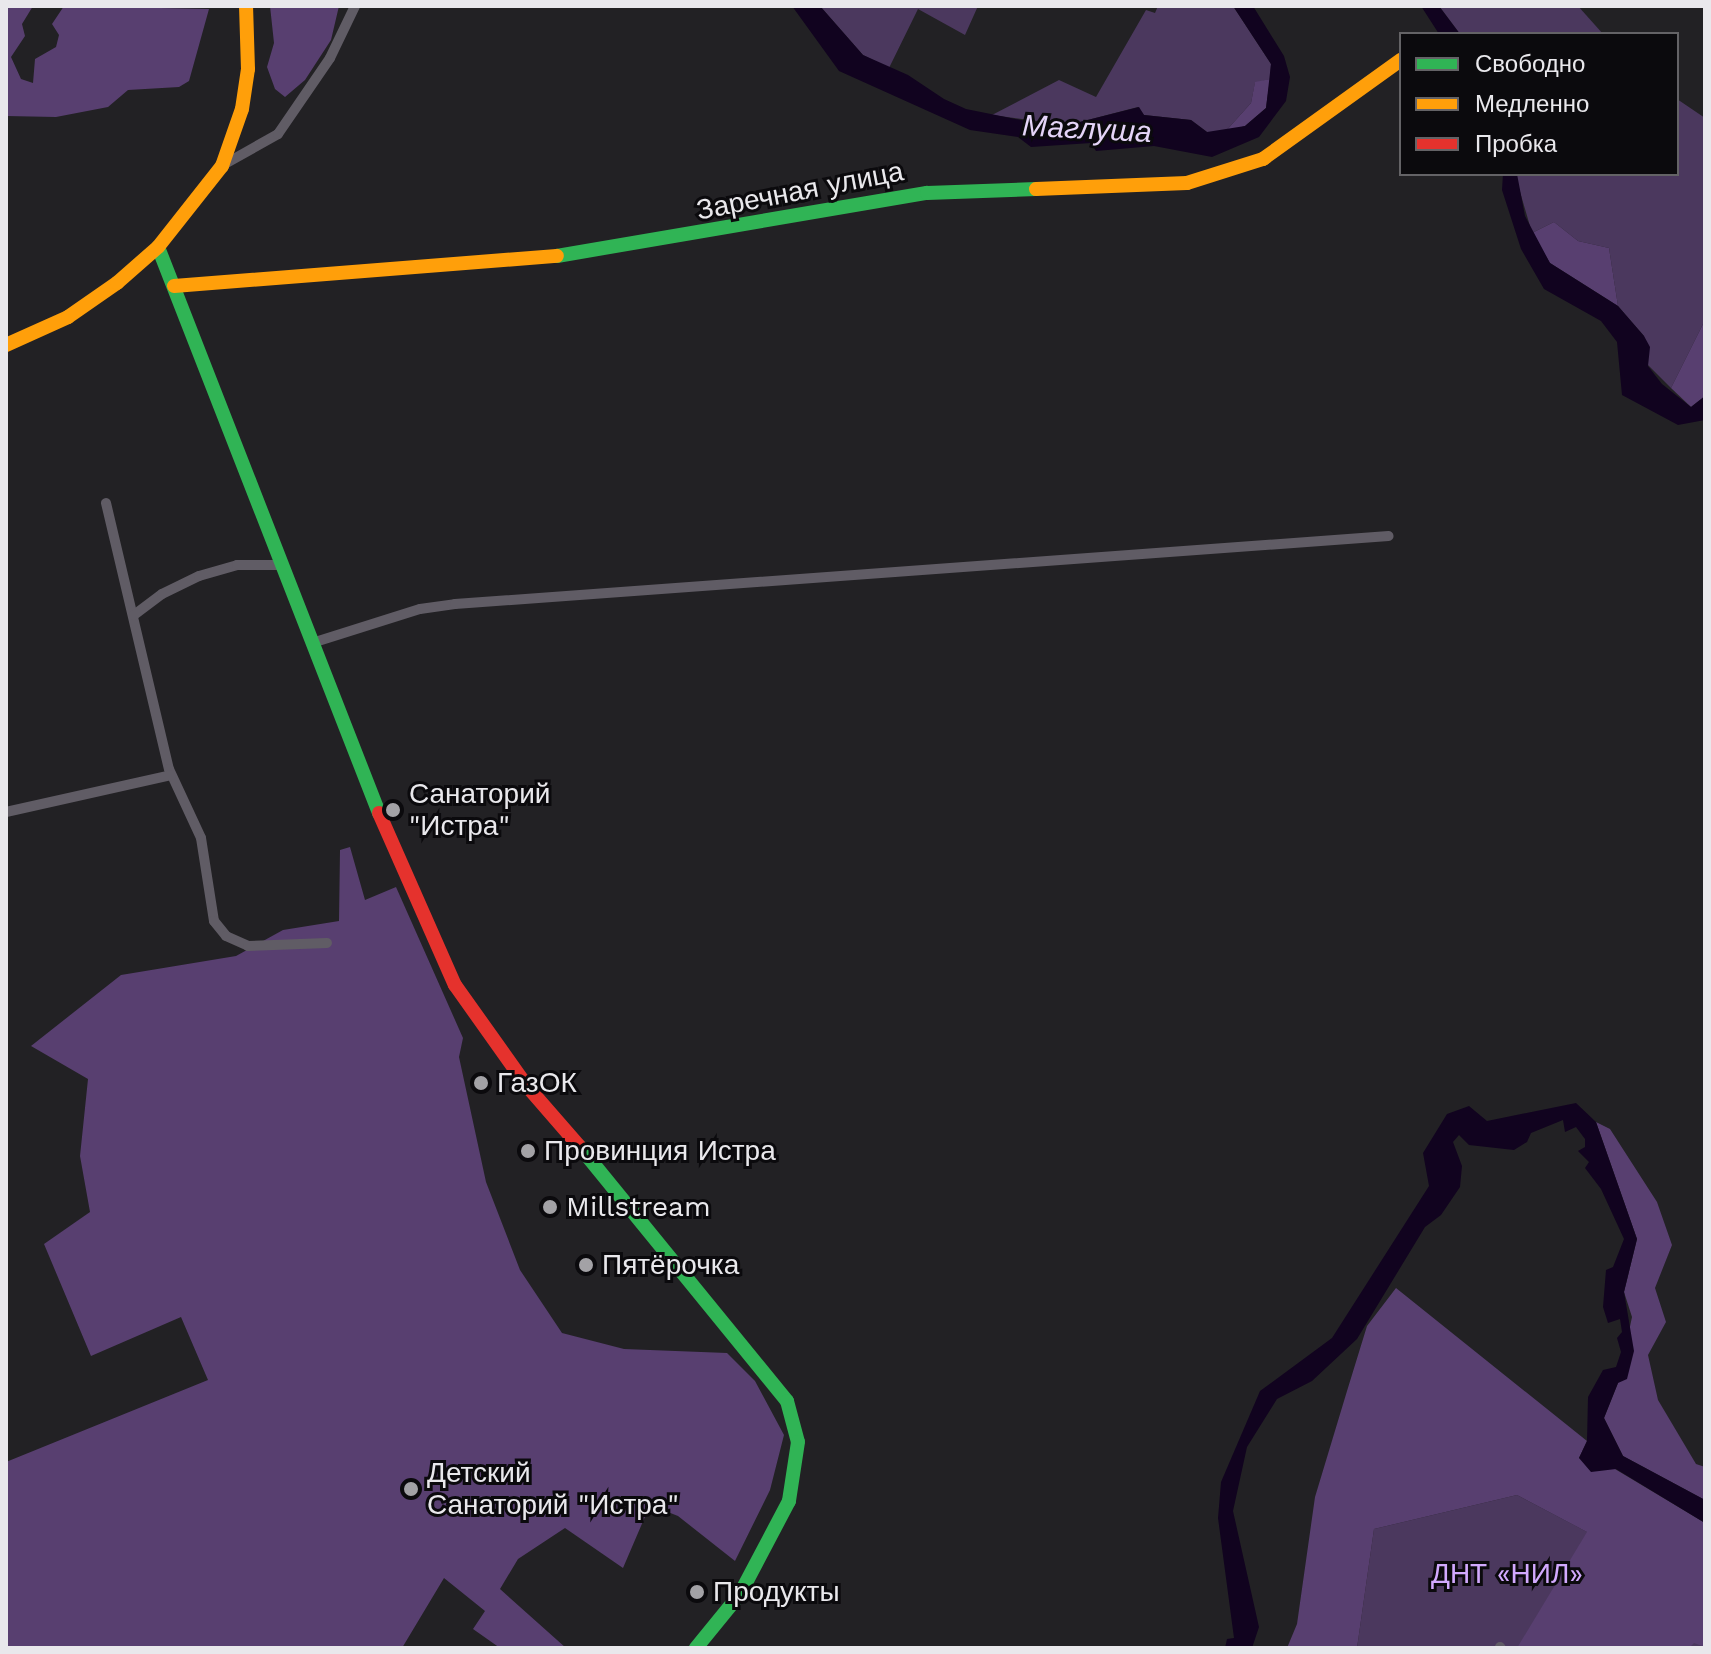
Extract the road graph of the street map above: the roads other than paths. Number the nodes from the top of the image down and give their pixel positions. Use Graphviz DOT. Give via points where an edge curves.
graph roads {
  1 [pos="246,6"];
  2 [pos="355,6"];
  3 [pos="1399,61"];
  4 [pos="222,166"];
  5 [pos="158,247"];
  6 [pos="174,286"];
  7 [pos="6,345"];
  8 [pos="106,503"];
  9 [pos="1389,536"];
  10 [pos="281,565"];
  11 [pos="134,615"];
  12 [pos="312,643"];
  13 [pos="171,775"];
  14 [pos="6,812"];
  15 [pos="327,943"];
  16 [pos="696,1648"];
  1 -- 4 [label="main road" via="248,69 242,109"];
  2 -- 4 [label="street" via="330,58 278,134"];
  3 -- 6 [label="main road, Заречная улица" via="1263,159 1187,183 927,193 574,255"];
  4 -- 5 [label="main road"];
  5 -- 6 [label="main road"];
  5 -- 7 [label="main road" via="68,317"];
  6 -- 10 [label="main road"];
  8 -- 11 [label="street"];
  9 -- 12 [label="street" via="455,604 420,609"];
  10 -- 11 [label="street" via="237,565 199,576"];
  10 -- 12 [label="main road"];
  11 -- 13 [label="street"];
  12 -- 16 [label="main road" via="384,825 467,1006 787,1401 798,1442 789,1501 740,1594"];
  13 -- 14 [label="street"];
  13 -- 15 [label="street" via="201,838 214,921 226,936 248,946"];
}
